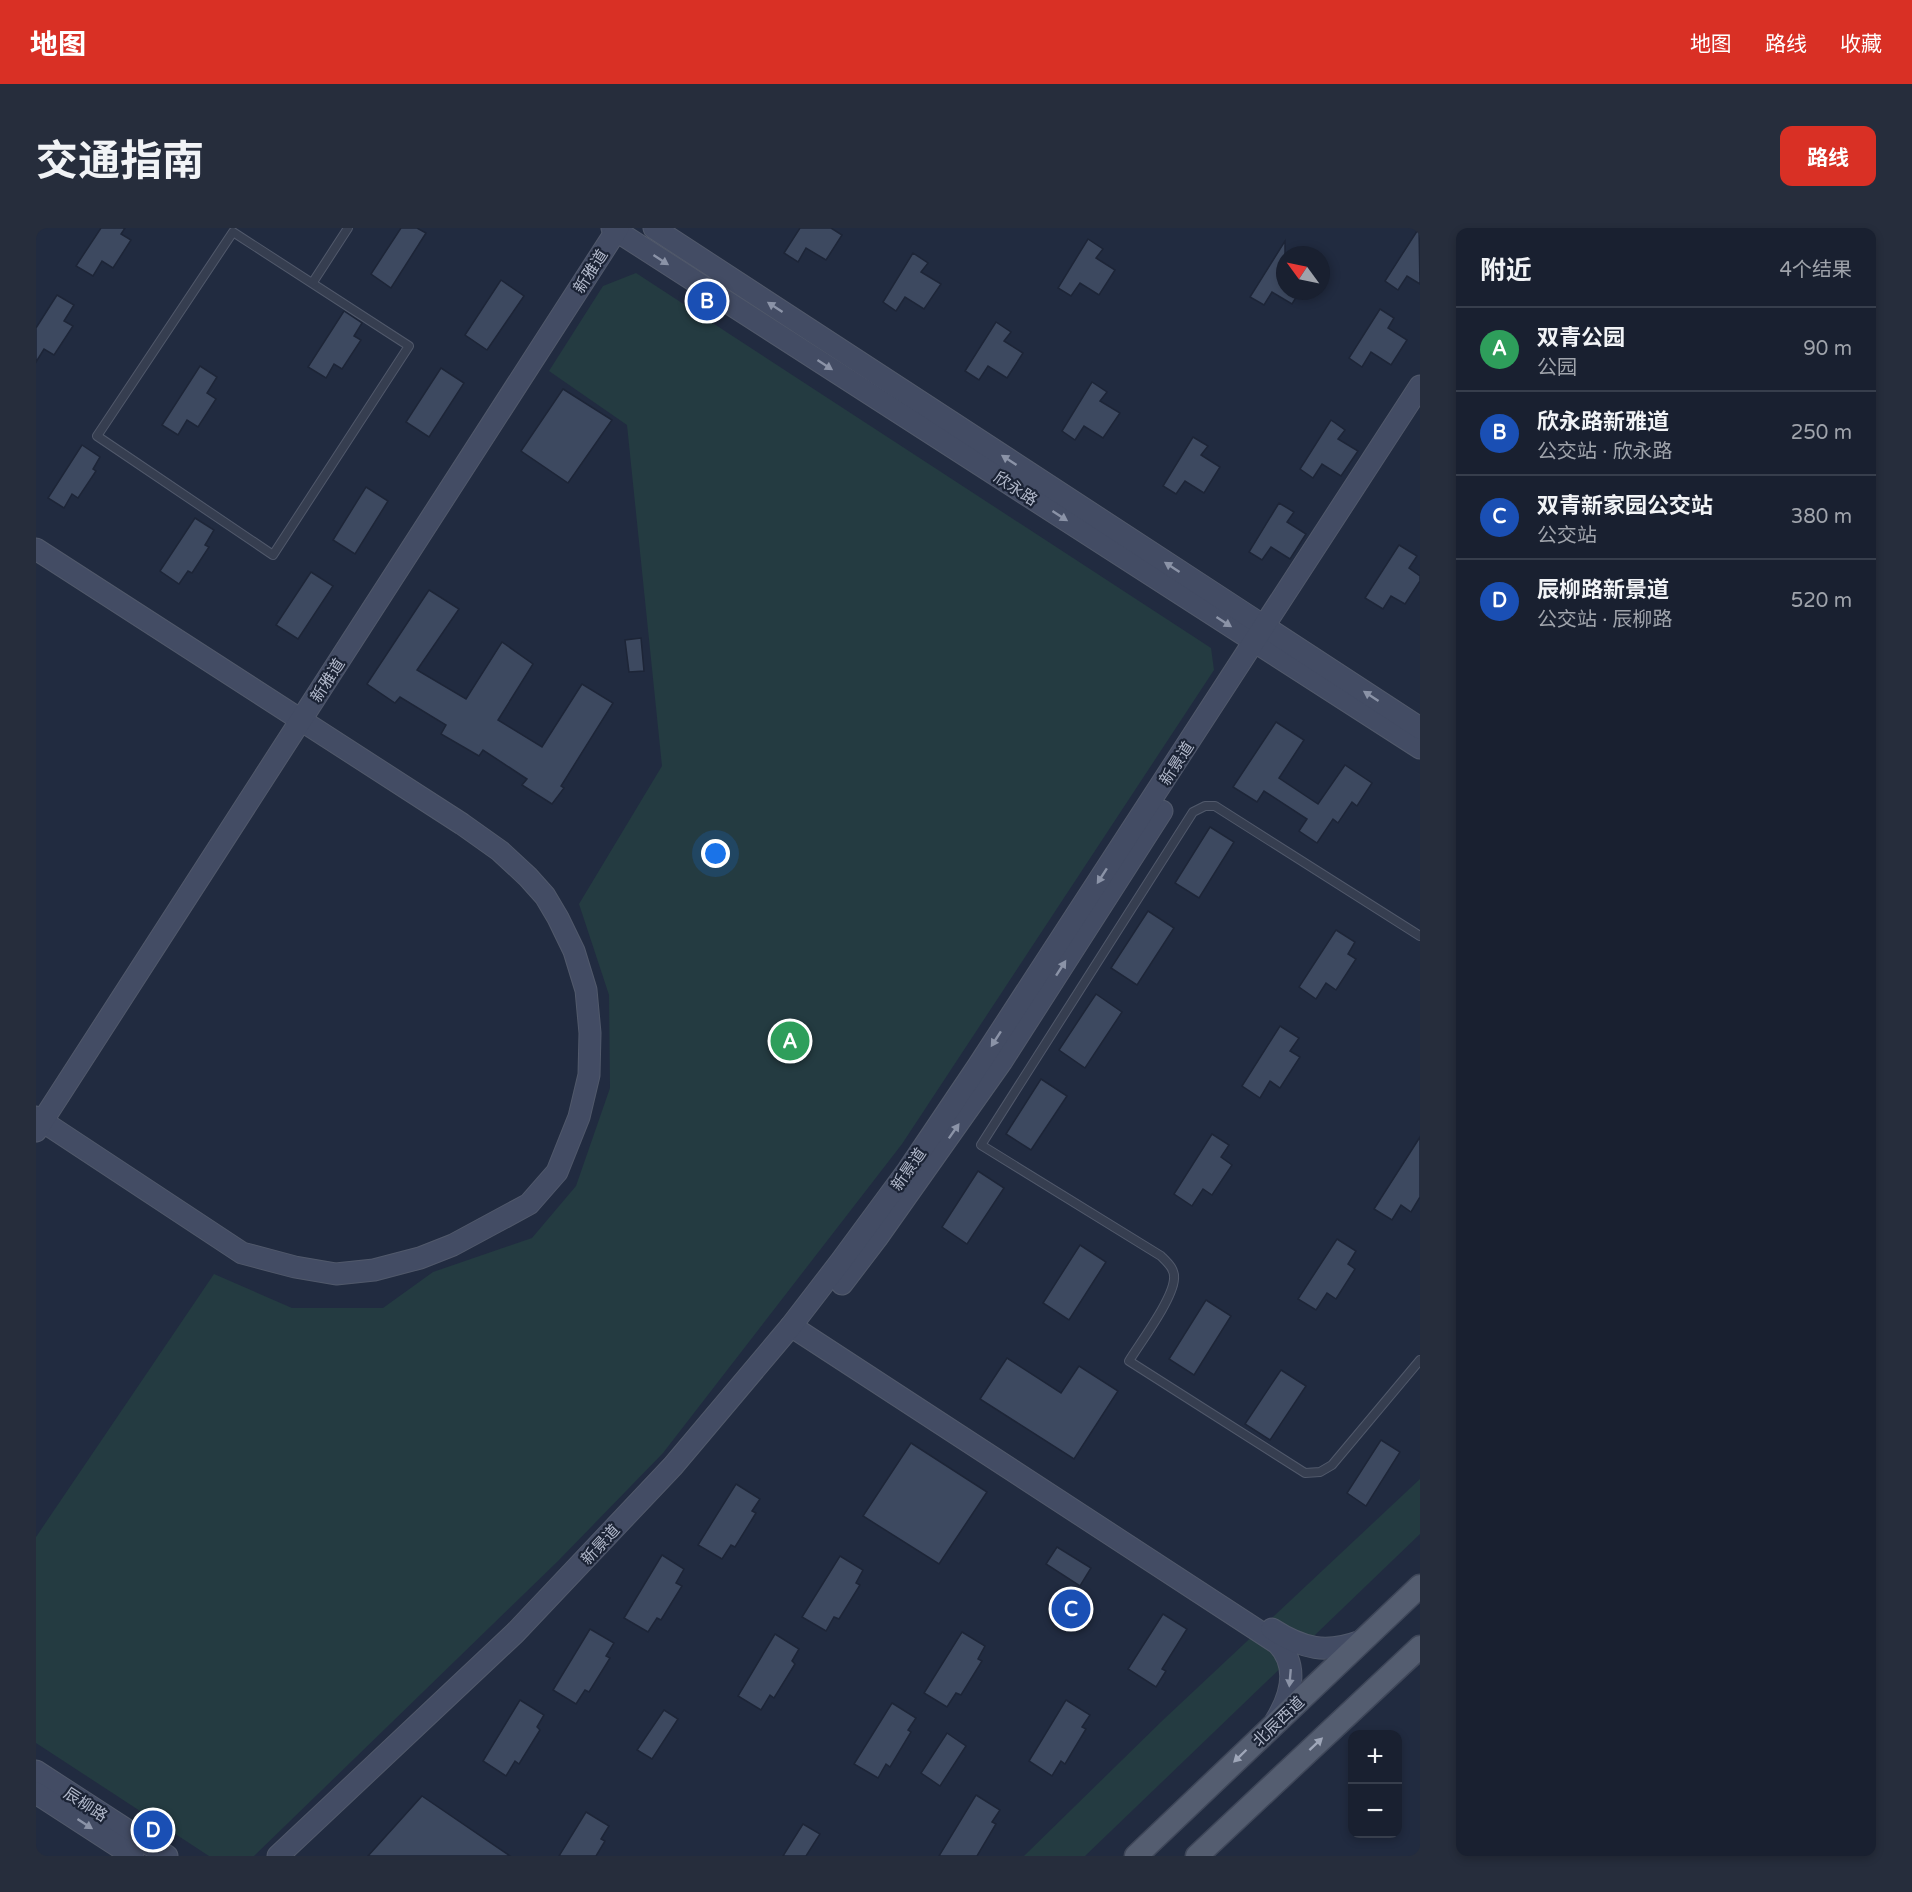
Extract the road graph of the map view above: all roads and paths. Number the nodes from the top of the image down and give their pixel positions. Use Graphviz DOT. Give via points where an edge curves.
graph roads {
  1 [pos="348,228"];
  2 [pos="654,228"];
  3 [pos="613,229"];
  4 [pos="313,282"];
  5 [pos="1420,386"];
  6 [pos="1420,412"];
  7 [pos="36,549"];
  8 [pos="1265,638"];
  9 [pos="295,716"];
  10 [pos="1420,728"];
  11 [pos="1420,748"];
  12 [pos="1420,936"];
  13 [pos="38,1119"];
  14 [pos="801,1325"];
  15 [pos="1420,1360"];
  16 [pos="1420,1586"];
  17 [pos="1361,1641"];
  18 [pos="1420,1647"];
  19 [pos="1273,1725"];
  20 [pos="36,1771"];
  21 [pos="36,1793"];
  22 [pos="133,1856"];
  23 [pos="167,1856"];
  24 [pos="278,1856"];
  25 [pos="295,1856"];
  26 [pos="1136,1856"];
  27 [pos="1197,1856"];
  1 -- 4 [label="lane"];
  8 -- 2 [label="street, 欣永路, one-way"];
  3 -- 8 [label="street, 欣永路, one-way"];
  3 -- 9 [label="street, 新雅道"];
  4 -- 4 [label="lane" via="409,346 273,555 97,436 233,232"];
  5 -- 8 [label="street, 新景道"];
  6 -- 8 [label="street, 新景道"];
  7 -- 9 [label="street"];
  10 -- 8 [label="street, 欣永路, one-way"];
  8 -- 11 [label="street, 欣永路"];
  8 -- 14 [label="street, 新景道" via="1002,1061 877,1238"];
  9 -- 13 [label="street, 新雅道"];
  9 -- 13 [label="street" via="491,844 532,881 558,918 586,990 590,1075 579,1117 557,1172 528,1203 453,1245 374,1270 336,1274 242,1253"];
  12 -- 15 [label="lane" via="1215,806 1205,806 1193,812 981,1145 1161,1256 1172,1267 1175,1278 1171,1293 1129,1361 1305,1473 1320,1472 1332,1465"];
  14 -- 17 [label="street" via="1278,1632 1307,1647 1323,1649"];
  14 -- 19 [label="street, one-way" via="1276,1643 1284,1650 1291,1670 1285,1704"];
  14 -- 24 [label="street, 新景道" via="515,1633"];
  14 -- 25 [label="street, 新景道" via="668,1488 569,1595"];
  16 -- 17 [label="main road, 北辰西道"];
  17 -- 19 [label="main road, 北辰西道"];
  27 -- 18 [label="main road, one-way"];
  19 -- 26 [label="main road, 北辰西道, one-way"];
  20 -- 23 [label="street, 辰柳路"];
  21 -- 22 [label="street, 辰柳路, one-way"];
}
